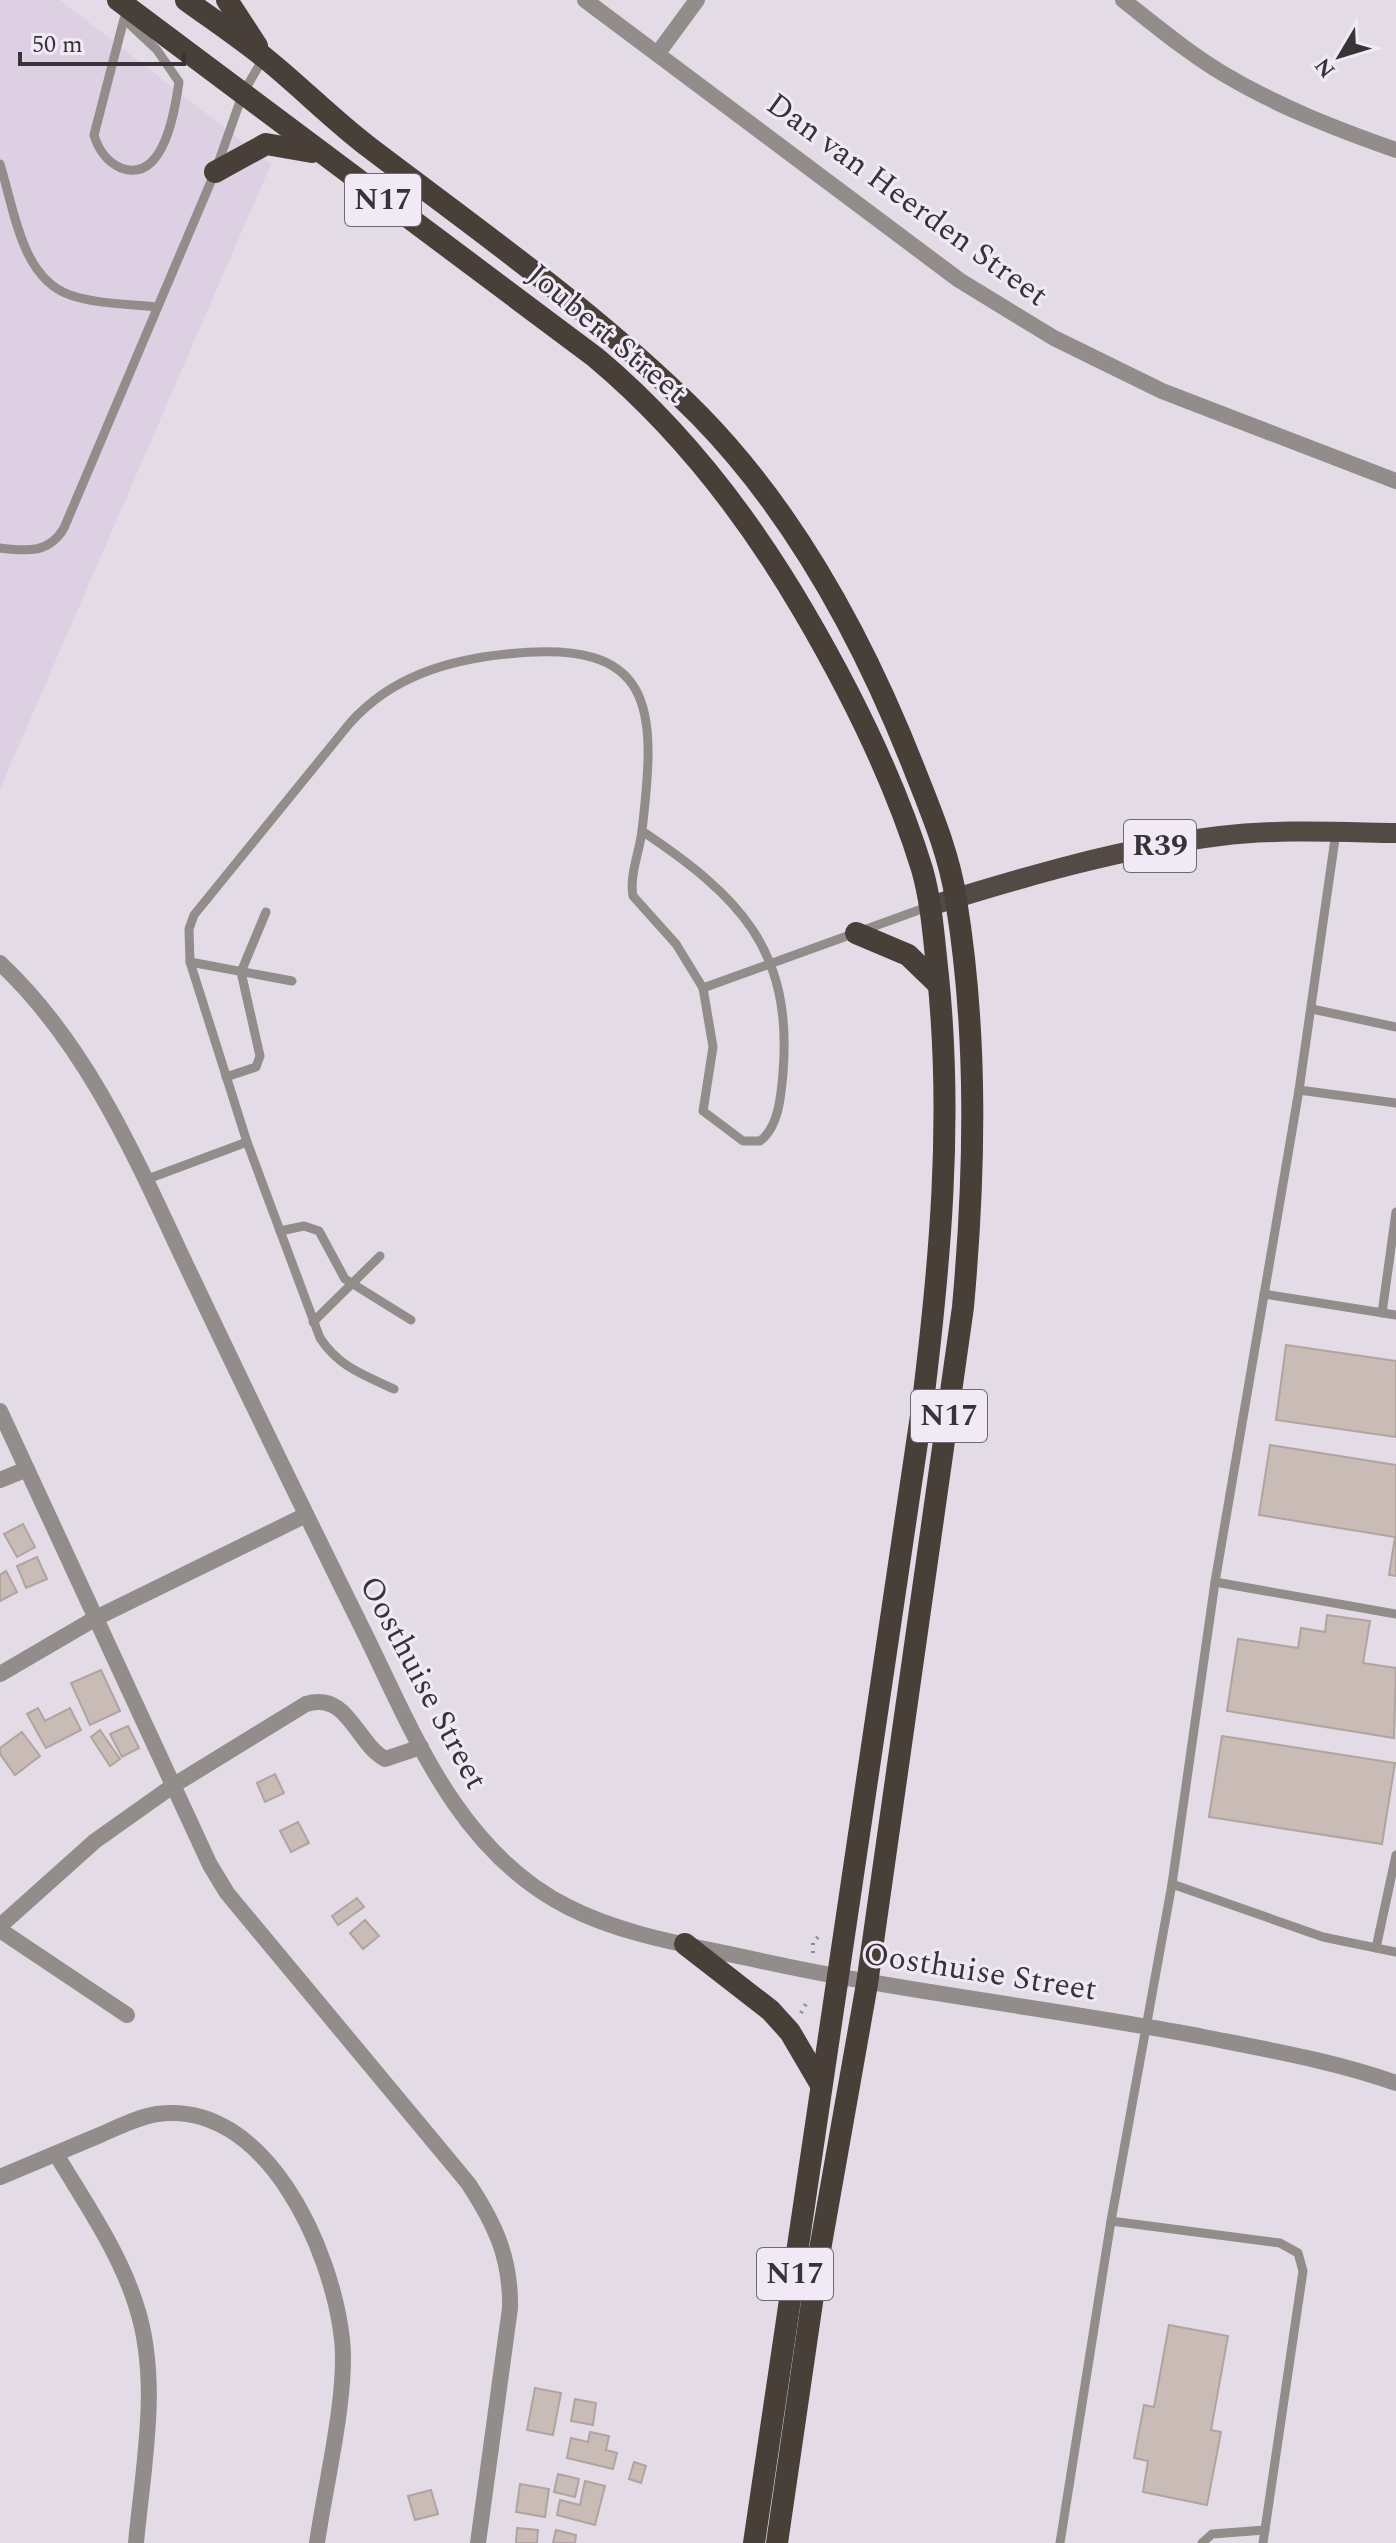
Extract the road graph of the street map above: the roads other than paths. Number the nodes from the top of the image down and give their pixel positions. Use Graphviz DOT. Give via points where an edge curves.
graph roads {
  1 [pos="186,0"];
  2 [pos="227,0"];
  3 [pos="585,0"];
  4 [pos="697,0"];
  5 [pos="1123,0"];
  6 [pos="126,7"];
  7 [pos="658,53"];
  8 [pos="264,57"];
  9 [pos="243,93"];
  10 [pos="1396,150"];
  11 [pos="321,154"];
  12 [pos="0,164"];
  13 [pos="215,172"];
  14 [pos="156,307"];
  15 [pos="1396,481"];
  16 [pos="0,548"];
  17 [pos="642,831"];
  18 [pos="1336,832"];
  19 [pos="1396,833"];
  20 [pos="956,898"];
  21 [pos="930,906"];
  22 [pos="266,912"];
  23 [pos="856,933"];
  24 [pos="190,962"];
  25 [pos="0,963"];
  26 [pos="772,964"];
  27 [pos="241,972"];
  28 [pos="292,981"];
  29 [pos="938,984"];
  30 [pos="703,988"];
  31 [pos="1312,1009"];
  32 [pos="1396,1027"];
  33 [pos="226,1077"];
  34 [pos="1299,1090"];
  35 [pos="1396,1103"];
  36 [pos="247,1142"];
  37 [pos="145,1180"];
  38 [pos="1396,1212"];
  39 [pos="280,1231"];
  40 [pos="380,1256"];
  41 [pos="351,1284"];
  42 [pos="1264,1294"];
  43 [pos="1382,1313"];
  44 [pos="1396,1315"];
  45 [pos="411,1320"];
  46 [pos="313,1322"];
  47 [pos="394,1389"];
  48 [pos="0,1411"];
  49 [pos="27,1469"];
  50 [pos="0,1480"];
  51 [pos="306,1515"];
  52 [pos="1215,1582"];
  53 [pos="1396,1614"];
  54 [pos="96,1618"];
  55 [pos="0,1674"];
  56 [pos="421,1747"];
  57 [pos="174,1785"];
  58 [pos="1396,1855"];
  59 [pos="1172,1884"];
  60 [pos="0,1928"];
  61 [pos="685,1944"];
  62 [pos="1376,1948"];
  63 [pos="1396,1952"];
  64 [pos="839,1978"];
  65 [pos="867,1984"];
  66 [pos="127,2015"];
  67 [pos="1148,2026"];
  68 [pos="1396,2083"];
  69 [pos="821,2085"];
  70 [pos="56,2154"];
  71 [pos="0,2177"];
  72 [pos="1111,2221"];
  73 [pos="1265,2530"];
  74 [pos="136,2543"];
  75 [pos="317,2543"];
  76 [pos="478,2543"];
  77 [pos="754,2543"];
  78 [pos="777,2543"];
  79 [pos="1060,2543"];
  80 [pos="1202,2543"];
  81 [pos="1263,2543"];
  1 -- 8 [label="highway, Joubert Street / N17"];
  2 -- 8 [label="highway"];
  3 -- 7 [label="street, Dan van Heerden Street"];
  4 -- 7 [label="street"];
  5 -- 10 [label="street" via="1257,93"];
  6 -- 6 [label="lane" via="179,82 158,156 134,170 109,160 94,135"];
  6 -- 9 [label="highway, Joubert Street / N17"];
  7 -- 15 [label="street, Dan van Heerden Street" via="959,280 1054,338 1162,391"];
  8 -- 9 [label="lane"];
  8 -- 20 [label="highway, Joubert Street / N17" via="350,133 606,329 702,419 734,457 790,530 873,673 934,820"];
  9 -- 11 [label="highway, Joubert Street / N17"];
  9 -- 13 [label="lane"];
  11 -- 13 [label="highway" via="266,144"];
  11 -- 21 [label="highway, Joubert Street / N17" via="595,357 646,401 711,476 776,566 865,721 904,816"];
  12 -- 14 [label="lane" via="31,261 42,279 72,296"];
  13 -- 14 [label="lane"];
  14 -- 16 [label="lane" via="59,537 44,549"];
  17 -- 24 [label="lane" via="649,729 640,694 618,667 567,650 491,655 434,668 380,694 350,723 205,899 189,929"];
  17 -- 26 [label="lane" via="706,875 733,901"];
  17 -- 30 [label="lane" via="633,896 676,944"];
  18 -- 19 [label="main road, R39"];
  18 -- 20 [label="main road, R39" via="1232,835 1140,849"];
  18 -- 31 [label="lane"];
  20 -- 21 [label="main road, R39"];
  20 -- 65 [label="highway, N17" via="970,1055 970,1227 954,1382"];
  21 -- 23 [label="lane"];
  21 -- 29 [label="highway, N17"];
  22 -- 27 [label="lane"];
  23 -- 26 [label="lane"];
  23 -- 29 [label="highway" via="908,955"];
  24 -- 27 [label="lane"];
  24 -- 33 [label="lane"];
  25 -- 37 [label="street, Oosthuise Street" via="58,1028"];
  26 -- 30 [label="lane"];
  26 -- 30 [label="lane" via="785,1025 783,1071 772,1126 756,1142 743,1141 703,1111 713,1047"];
  27 -- 28 [label="lane"];
  27 -- 33 [label="lane" via="260,1056 256,1067"];
  29 -- 64 [label="highway, N17" via="944,1037 943,1226 922,1409"];
  31 -- 32 [label="lane"];
  31 -- 34 [label="lane"];
  33 -- 36 [label="lane"];
  34 -- 35 [label="lane"];
  34 -- 42 [label="lane"];
  36 -- 37 [label="lane"];
  36 -- 39 [label="lane"];
  37 -- 51 [label="street, Oosthuise Street"];
  38 -- 43 [label="lane"];
  39 -- 41 [label="lane" via="304,1226 319,1231"];
  39 -- 46 [label="lane"];
  40 -- 41 [label="lane"];
  41 -- 45 [label="lane"];
  41 -- 46 [label="lane"];
  42 -- 43 [label="lane"];
  42 -- 52 [label="lane"];
  43 -- 44 [label="lane"];
  46 -- 47 [label="lane" via="337,1361"];
  48 -- 49 [label="street"];
  49 -- 50 [label="street"];
  49 -- 54 [label="street"];
  51 -- 54 [label="street"];
  51 -- 56 [label="street, Oosthuise Street"];
  52 -- 53 [label="lane"];
  52 -- 59 [label="lane"];
  54 -- 55 [label="street"];
  54 -- 57 [label="street"];
  56 -- 57 [label="street" via="381,1758 340,1710 316,1701 294,1709"];
  56 -- 61 [label="street, Oosthuise Street" via="463,1818 515,1873 571,1909"];
  57 -- 60 [label="street" via="95,1841"];
  57 -- 76 [label="street" via="227,1893 468,2183 495,2227 509,2270 510,2308"];
  58 -- 62 [label="lane"];
  59 -- 62 [label="lane" via="1286,1925"];
  59 -- 67 [label="lane"];
  60 -- 66 [label="street"];
  61 -- 64 [label="street, Oosthuise Street"];
  61 -- 69 [label="highway" via="770,2010 790,2032"];
  62 -- 63 [label="lane"];
  64 -- 65 [label="street, Oosthuise Street"];
  64 -- 69 [label="highway, N17"];
  65 -- 67 [label="street, Oosthuise Street"];
  65 -- 78 [label="highway, N17" via="818,2261"];
  67 -- 68 [label="street, Oosthuise Street" via="1280,2052"];
  67 -- 72 [label="lane"];
  69 -- 77 [label="highway, N17"];
  70 -- 71 [label="street"];
  70 -- 74 [label="street" via="126,2276 145,2341 149,2395"];
  70 -- 75 [label="street" via="155,2114 201,2115 247,2142 289,2192 319,2246 342,2340 342,2376"];
  72 -- 73 [label="lane" via="1264,2240 1298,2253 1303,2271"];
  72 -- 79 [label="lane"];
  73 -- 80 [label="lane" via="1212,2534"];
  73 -- 81 [label="lane"];
}
